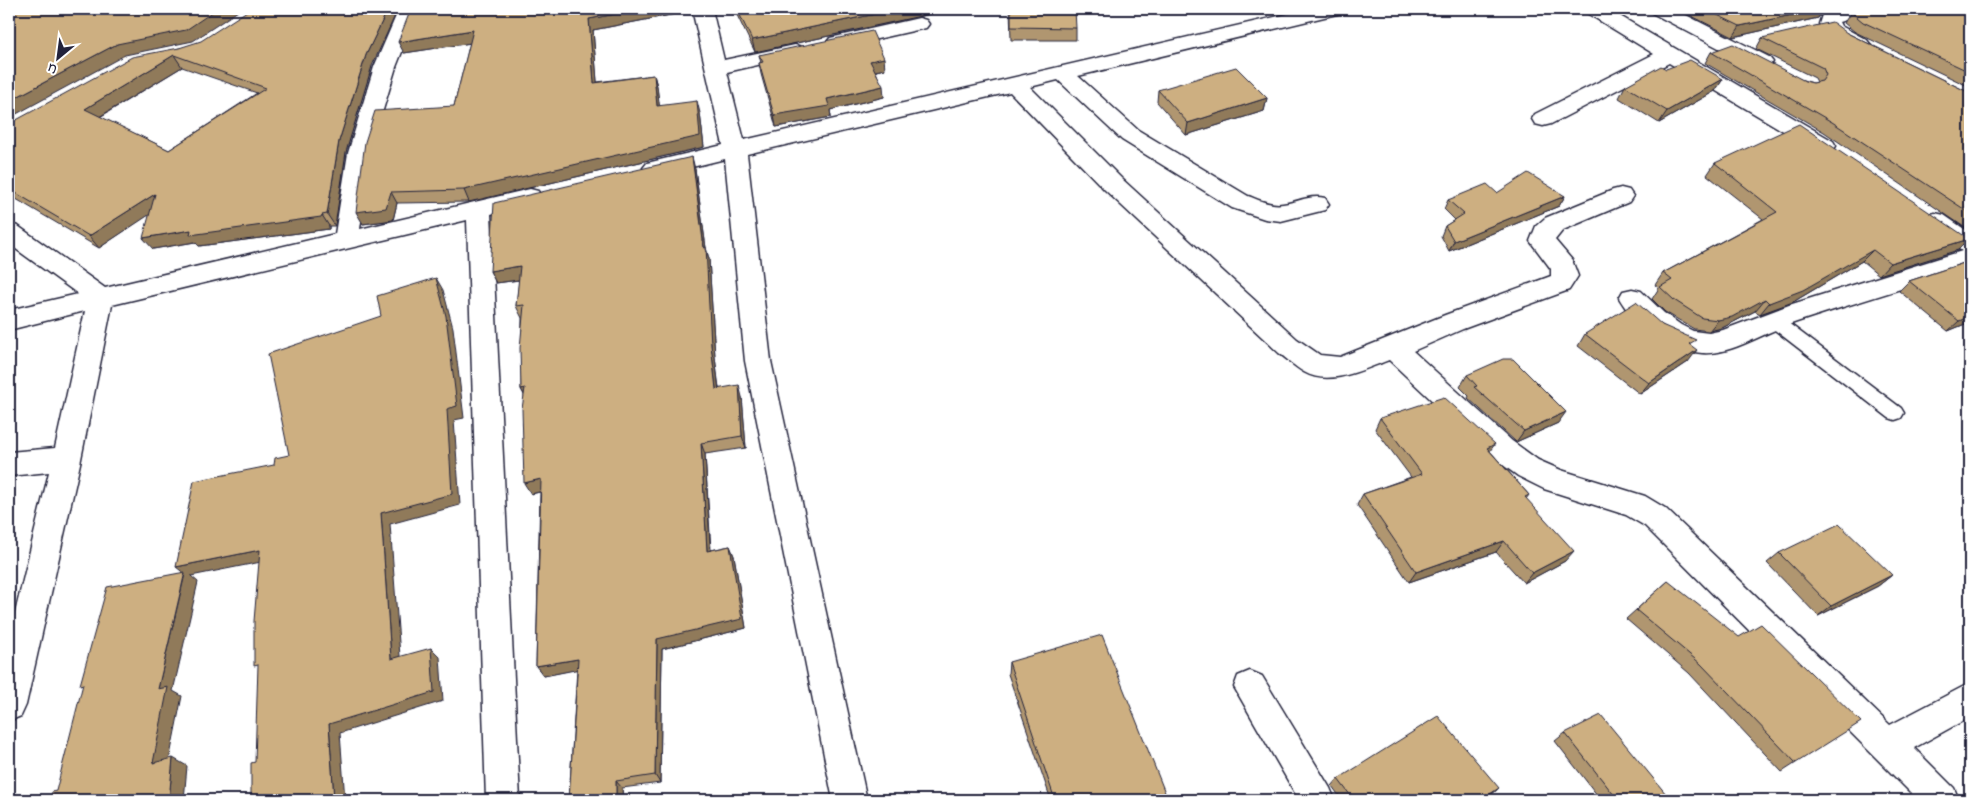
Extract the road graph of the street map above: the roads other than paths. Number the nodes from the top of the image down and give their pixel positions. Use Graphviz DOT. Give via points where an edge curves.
graph roads {
  1 [pos="408,9"];
  2 [pos="702,9"];
  3 [pos="1334,9"];
  4 [pos="1594,9"];
  5 [pos="1659,9"];
  6 [pos="1861,9"];
  7 [pos="1266,16"];
  8 [pos="919,24"];
  9 [pos="1758,40"];
  10 [pos="1731,46"];
  11 [pos="1873,50"];
  12 [pos="1670,54"];
  13 [pos="716,68"];
  14 [pos="1781,72"];
  15 [pos="1062,73"];
  16 [pos="1014,84"];
  17 [pos="1543,119"];
  18 [pos="735,149"];
  19 [pos="1839,155"];
  20 [pos="631,174"];
  21 [pos="555,191"];
  22 [pos="1621,196"];
  23 [pos="1317,204"];
  24 [pos="1918,208"];
  25 [pos="479,209"];
  26 [pos="9,232"];
  27 [pos="346,240"];
  28 [pos="1970,245"];
  29 [pos="1970,258"];
  30 [pos="100,298"];
  31 [pos="1632,298"];
  32 [pos="9,320"];
  33 [pos="1773,320"];
  34 [pos="1393,348"];
  35 [pos="1895,413"];
  36 [pos="67,459"];
  37 [pos="9,464"];
  38 [pos="1250,687"];
  39 [pos="9,698"];
  40 [pos="1970,699"];
  41 [pos="1887,745"];
  42 [pos="503,800"];
  43 [pos="850,800"];
  44 [pos="1318,800"];
  45 [pos="1942,800"];
  1 -- 27 [label="street" via="385,67 359,153"];
  2 -- 13 [label="street"];
  3 -- 7 [label="street"];
  4 -- 12 [label="street"];
  5 -- 10 [label="street"];
  6 -- 11 [label="street" via="1836,15 1820,26"];
  7 -- 15 [label="street"];
  8 -- 13 [label="street"];
  9 -- 10 [label="street"];
  10 -- 14 [label="street"];
  12 -- 17 [label="street"];
  12 -- 19 [label="street"];
  13 -- 18 [label="street"];
  15 -- 16 [label="street"];
  15 -- 23 [label="street" via="1130,135 1240,202 1281,213"];
  16 -- 18 [label="street"];
  16 -- 34 [label="street" via="1113,184 1288,346 1314,365 1341,367"];
  18 -- 20 [label="street"];
  18 -- 43 [label="street" via="758,361"];
  21 -- 25 [label="street"];
  22 -- 34 [label="street" via="1554,224 1545,232 1542,241 1563,266 1565,276 1560,283"];
  24 -- 28 [label="street"];
  25 -- 27 [label="street"];
  25 -- 42 [label="street"];
  26 -- 30 [label="street"];
  27 -- 30 [label="street"];
  29 -- 33 [label="street"];
  30 -- 32 [label="street"];
  30 -- 36 [label="street"];
  31 -- 33 [label="street" via="1670,332 1703,343 1721,340"];
  33 -- 35 [label="lane"];
  34 -- 41 [label="street" via="1502,449 1528,468 1554,480 1634,505 1655,517"];
  36 -- 37 [label="street"];
  36 -- 39 [label="street"];
  38 -- 44 [label="street"];
  40 -- 41 [label="street"];
  41 -- 45 [label="street"];
}
